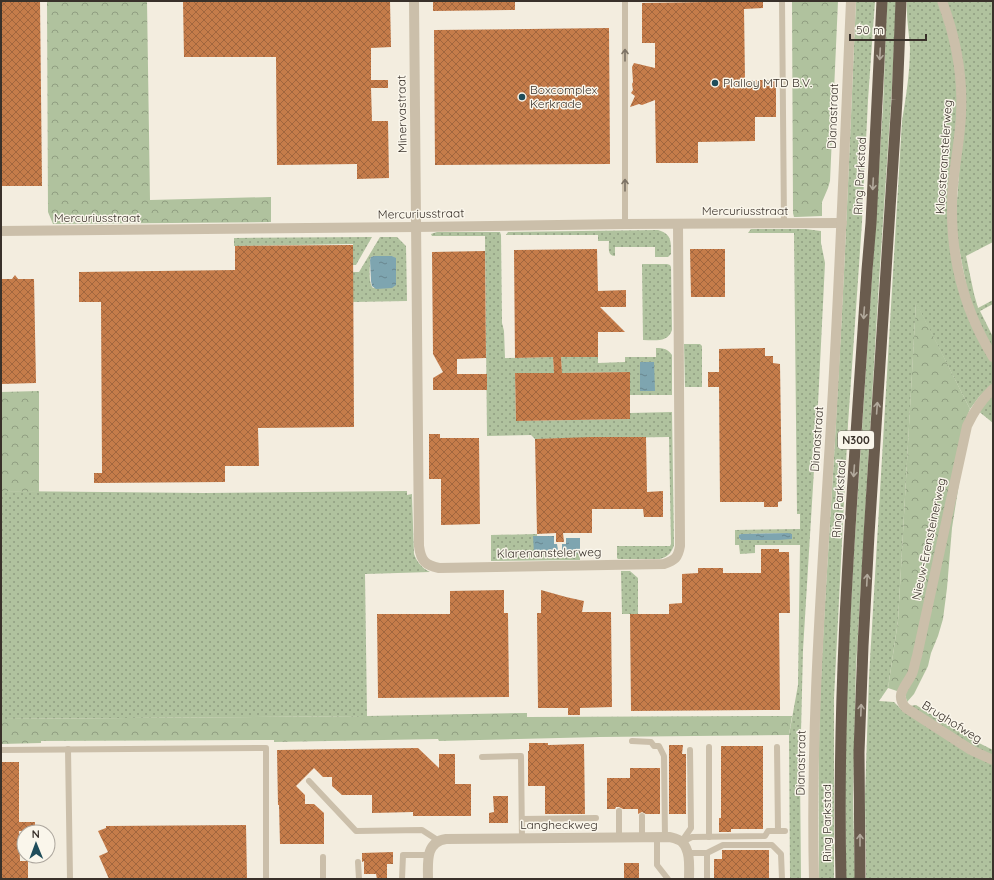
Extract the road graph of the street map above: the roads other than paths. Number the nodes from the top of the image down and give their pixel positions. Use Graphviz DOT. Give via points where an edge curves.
graph roads {
  1 [pos="414,1"];
  2 [pos="625,1"];
  3 [pos="782,1"];
  4 [pos="852,1"];
  5 [pos="882,1"];
  6 [pos="901,1"];
  7 [pos="942,1"];
  8 [pos="842,223"];
  9 [pos="625,224"];
  10 [pos="678,224"];
  11 [pos="784,224"];
  12 [pos="416,227"];
  13 [pos="1,231"];
  14 [pos="993,357"];
  15 [pos="993,389"];
  16 [pos="901,700"];
  17 [pos="632,741"];
  18 [pos="709,747"];
  19 [pos="777,747"];
  20 [pos="68,749"];
  21 [pos="1,750"];
  22 [pos="690,750"];
  23 [pos="482,757"];
  24 [pos="993,760"];
  25 [pos="309,781"];
  26 [pos="619,811"];
  27 [pos="642,816"];
  28 [pos="596,818"];
  29 [pos="522,820"];
  30 [pos="778,831"];
  31 [pos="785,831"];
  32 [pos="709,837"];
  33 [pos="522,838"];
  34 [pos="619,838"];
  35 [pos="642,838"];
  36 [pos="661,838"];
  37 [pos="439,841"];
  38 [pos="682,842"];
  39 [pos="688,853"];
  40 [pos="707,853"];
  41 [pos="428,855"];
  42 [pos="323,857"];
  43 [pos="358,862"];
  44 [pos="70,879"];
  45 [pos="266,879"];
  46 [pos="323,879"];
  47 [pos="359,879"];
  48 [pos="402,879"];
  49 [pos="428,879"];
  50 [pos="668,879"];
  51 [pos="689,879"];
  52 [pos="707,879"];
  53 [pos="782,879"];
  54 [pos="814,879"];
  55 [pos="841,879"];
  56 [pos="860,879"];
  1 -- 12 [label="street, Minervastraat"];
  9 -- 2 [label="lane, one-way"];
  3 -- 11 [label="lane"];
  4 -- 8 [label="street, Dianastraat"];
  5 -- 55 [label="highway, Ring Parkstad / N300, one-way" via="871,223 843,645 840,753"];
  56 -- 6 [label="highway, N300, one-way" via="863,646 897,108"];
  7 -- 14 [label="street, Kloosteranstelerweg" via="954,38 961,83 961,114 952,203 955,256 970,311"];
  8 -- 11 [label="street, Mercuriusstraat"];
  8 -- 54 [label="street, Dianastraat" via="818,643 813,776"];
  9 -- 10 [label="street, Mercuriusstraat"];
  9 -- 12 [label="street, Mercuriusstraat"];
  10 -- 11 [label="street, Mercuriusstraat"];
  10 -- 12 [label="street, Klarenanstelerweg" via="680,546 677,557 664,564 439,568 426,563 419,546"];
  12 -- 13 [label="street, Mercuriusstraat"];
  15 -- 16 [label="street, Nieuw-Erensteinerweg" via="973,412 967,426 917,656"];
  16 -- 24 [label="street, Brughofweg" via="906,708 932,725 971,750"];
  17 -- 36 [label="lane" via="651,742 654,746 659,746 664,756"];
  18 -- 32 [label="lane"];
  19 -- 30 [label="lane"];
  20 -- 21 [label="lane"];
  20 -- 44 [label="lane"];
  20 -- 45 [label="lane" via="266,748"];
  22 -- 38 [label="lane" via="691,828"];
  23 -- 29 [label="lane" via="521,756"];
  25 -- 37 [label="lane" via="356,831 422,830"];
  26 -- 34 [label="lane"];
  27 -- 35 [label="lane"];
  28 -- 29 [label="lane"];
  29 -- 33 [label="lane"];
  30 -- 31 [label="lane"];
  30 -- 32 [label="lane" via="768,831 765,836"];
  32 -- 38 [label="lane" via="692,837"];
  33 -- 34 [label="street, Langheckweg"];
  33 -- 37 [label="street, Langheckweg"];
  34 -- 35 [label="street, Langheckweg"];
  35 -- 36 [label="street, Langheckweg"];
  36 -- 38 [label="street, Langheckweg" via="678,839"];
  36 -- 50 [label="lane" via="657,865"];
  37 -- 41 [label="street"];
  38 -- 39 [label="street"];
  39 -- 40 [label="lane"];
  39 -- 51 [label="street"];
  40 -- 52 [label="lane"];
  40 -- 53 [label="lane" via="723,845 772,845 781,854"];
  41 -- 48 [label="lane" via="403,855"];
  41 -- 49 [label="street"];
  42 -- 46 [label="lane"];
  43 -- 47 [label="lane"];
}
